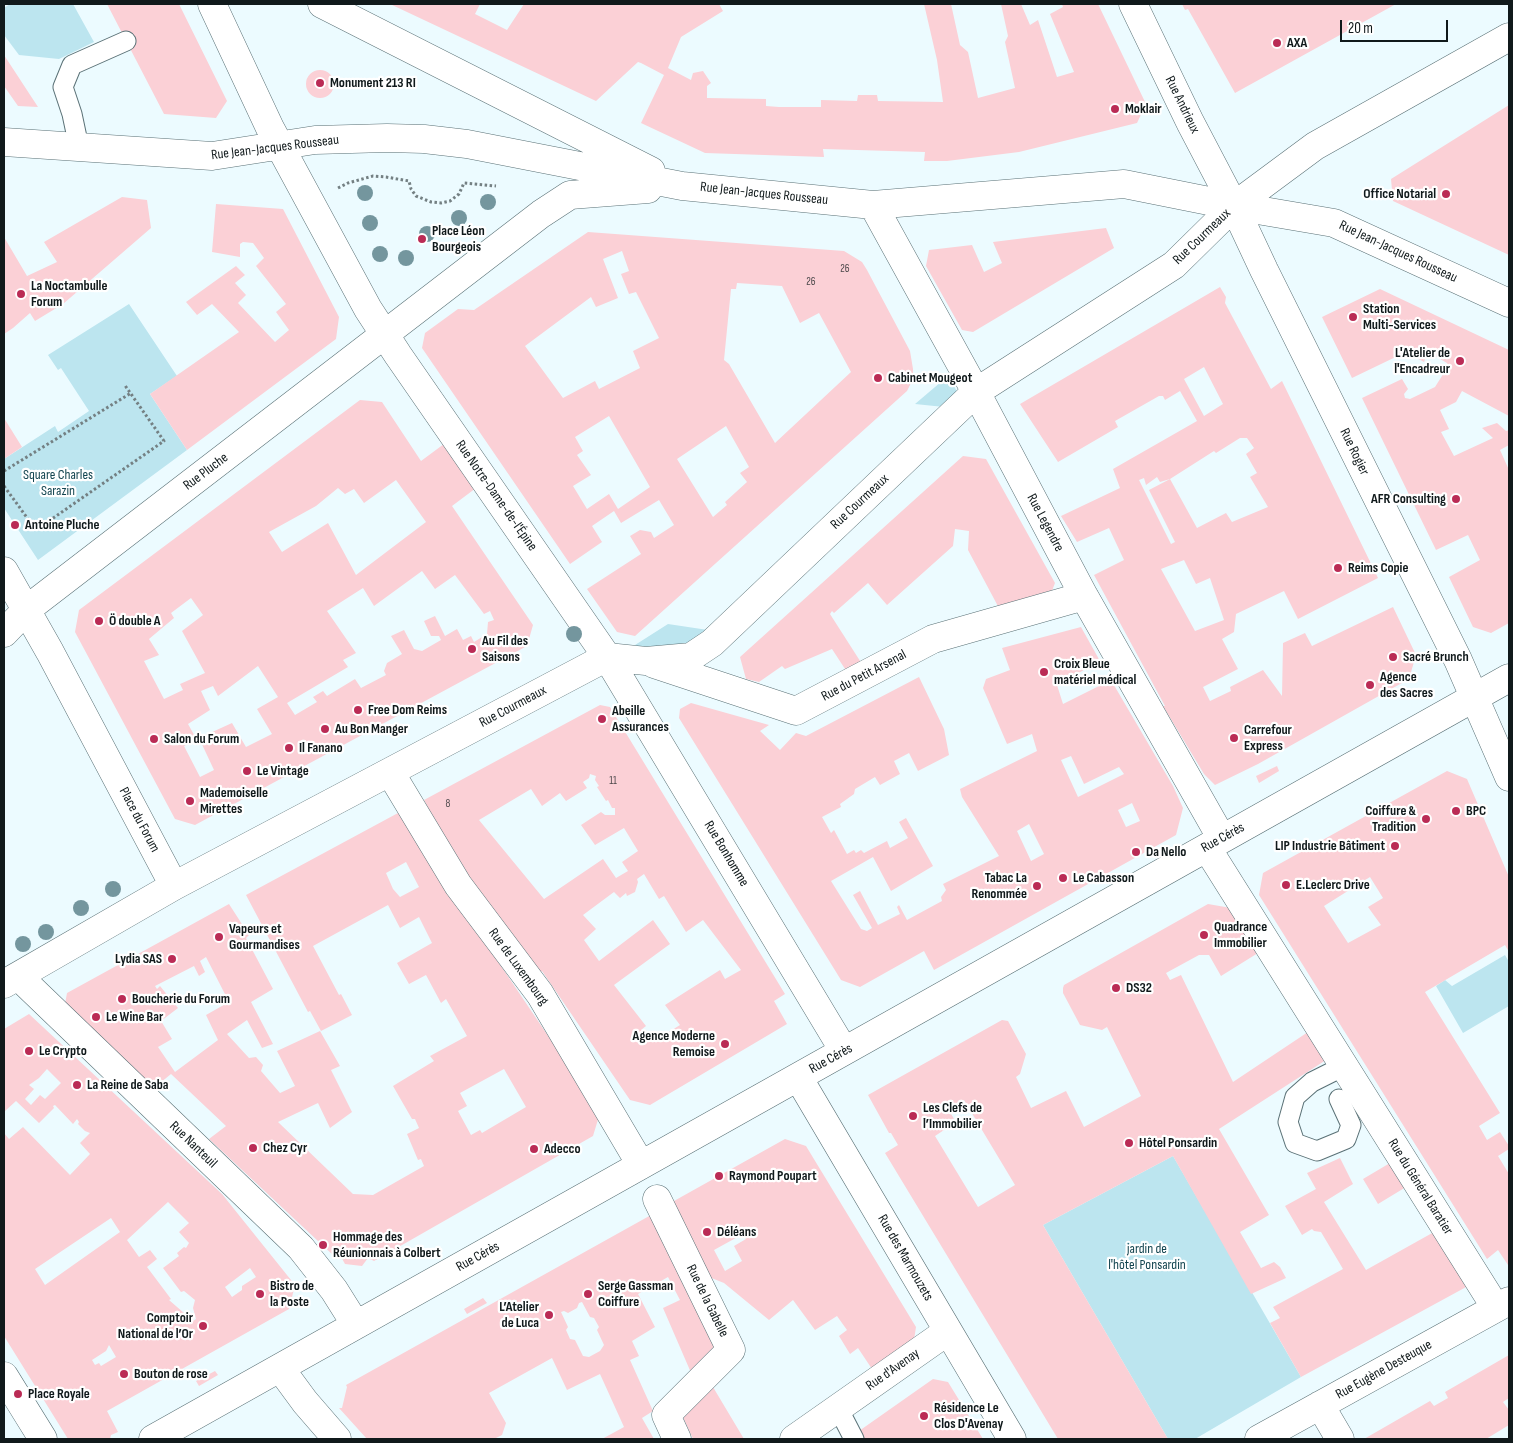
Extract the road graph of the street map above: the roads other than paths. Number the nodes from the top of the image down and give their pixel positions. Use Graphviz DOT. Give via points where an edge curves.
graph roads {
  1 [pos="212,4"];
  2 [pos="322,4"];
  3 [pos="1133,4"];
  4 [pos="1509,38"];
  5 [pos="126,41"];
  6 [pos="4,142"];
  7 [pos="279,145"];
  8 [pos="79,148"];
  9 [pos="682,186"];
  10 [pos="873,205"];
  11 [pos="1234,206"];
  12 [pos="1509,303"];
  13 [pos="385,334"];
  14 [pos="976,392"];
  15 [pos="4,571"];
  16 [pos="1084,596"];
  17 [pos="26,610"];
  18 [pos="4,633"];
  19 [pos="607,657"];
  20 [pos="646,661"];
  21 [pos="1509,678"];
  22 [pos="1475,697"];
  23 [pos="390,772"];
  24 [pos="1509,776"];
  25 [pos="1214,844"];
  26 [pos="174,886"];
  27 [pos="11,980"];
  28 [pos="844,1052"];
  29 [pos="1344,1066"];
  30 [pos="798,1077"];
  31 [pos="1339,1099"];
  32 [pos="641,1165"];
  33 [pos="657,1199"];
  34 [pos="1503,1305"];
  35 [pos="356,1325"];
  36 [pos="948,1331"];
  37 [pos="280,1368"];
  38 [pos="4,1376"];
  39 [pos="1320,1406"];
  40 [pos="838,1408"];
  41 [pos="43,1439"];
  42 [pos="153,1439"];
  43 [pos="337,1439"];
  44 [pos="677,1439"];
  45 [pos="794,1439"];
  46 [pos="854,1439"];
  47 [pos="1012,1439"];
  48 [pos="1259,1439"];
  49 [pos="1340,1439"];
  1 -- 7 [label="street"];
  2 -- 9 [label="street"];
  3 -- 11 [label="street, Rue Andrieux"];
  4 -- 11 [label="street, Rue Courmeaux" via="1315,146"];
  5 -- 8 [label="lane" via="72,65 63,87"];
  6 -- 8 [label="street, Rue Jean-Jacques Rousseau"];
  7 -- 8 [label="street, Rue Jean-Jacques Rousseau" via="212,156"];
  7 -- 9 [label="street, Rue Jean-Jacques Rousseau" via="316,140 424,139 467,144"];
  7 -- 13 [label="street"];
  9 -- 10 [label="street, Rue Jean-Jacques Rousseau"];
  9 -- 13 [label="street" via="570,195"];
  10 -- 11 [label="street, Rue Jean-Jacques Rousseau" via="1124,184"];
  10 -- 14 [label="street, Rue Legendre"];
  11 -- 12 [label="street, Rue Jean-Jacques Rousseau" via="1334,223"];
  11 -- 14 [label="street, Rue Courmeaux" via="1174,265"];
  11 -- 22 [label="street, Rue Rogier"];
  13 -- 17 [label="street, Rue Pluche"];
  13 -- 19 [label="street, Rue Notre-Dame-de-l'Épine"];
  14 -- 16 [label="street, Rue Legendre"];
  14 -- 20 [label="street, Rue Courmeaux" via="712,643 691,657"];
  15 -- 17 [label="street, Place du Forum"];
  16 -- 20 [label="street, Rue du Petit Arsenal" via="933,639 796,711"];
  16 -- 25 [label="street, Rue Legendre"];
  17 -- 18 [label="street"];
  17 -- 26 [label="street, Place du Forum"];
  19 -- 20 [label="street, Rue Courmeaux"];
  19 -- 23 [label="street, Rue Courmeaux"];
  19 -- 28 [label="street, Rue Bonhomme"];
  21 -- 22 [label="street, Rue Cérès"];
  22 -- 24 [label="street, Rue Rogier"];
  22 -- 25 [label="street, Rue Cérès"];
  23 -- 26 [label="street, Rue Courmeaux"];
  23 -- 32 [label="street, Rue de Luxembourg" via="458,885 540,994"];
  25 -- 28 [label="street, Rue Cérès"];
  25 -- 29 [label="street, Rue du Général Baratier"];
  26 -- 27 [label="street"];
  27 -- 35 [label="street, Rue Nanteuil" via="300,1248 334,1290"];
  28 -- 30 [label="street, Rue Cérès"];
  29 -- 31 [label="lane" via="1312,1082 1295,1096 1288,1122 1295,1143 1317,1151 1346,1139 1351,1125"];
  29 -- 34 [label="street, Rue du Général Baratier"];
  30 -- 32 [label="street, Rue Cérès"];
  30 -- 36 [label="street, Rue des Marmouzets"];
  32 -- 35 [label="street, Rue Cérès"];
  33 -- 44 [label="street, Rue de la Gabelle" via="731,1350 666,1414"];
  34 -- 39 [label="street, Rue Eugène Desteuque"];
  35 -- 37 [label="street, Rue Cérès"];
  36 -- 40 [label="street, Rue d'Avenay"];
  36 -- 47 [label="street, Rue des Marmouzets"];
  37 -- 42 [label="street, Rue Cérès"];
  37 -- 43 [label="street"];
  38 -- 41 [label="street"];
  39 -- 48 [label="street, Rue Eugène Desteuque"];
  39 -- 49 [label="street"];
  40 -- 45 [label="street, Rue d'Avenay"];
  40 -- 46 [label="lane"];
}
